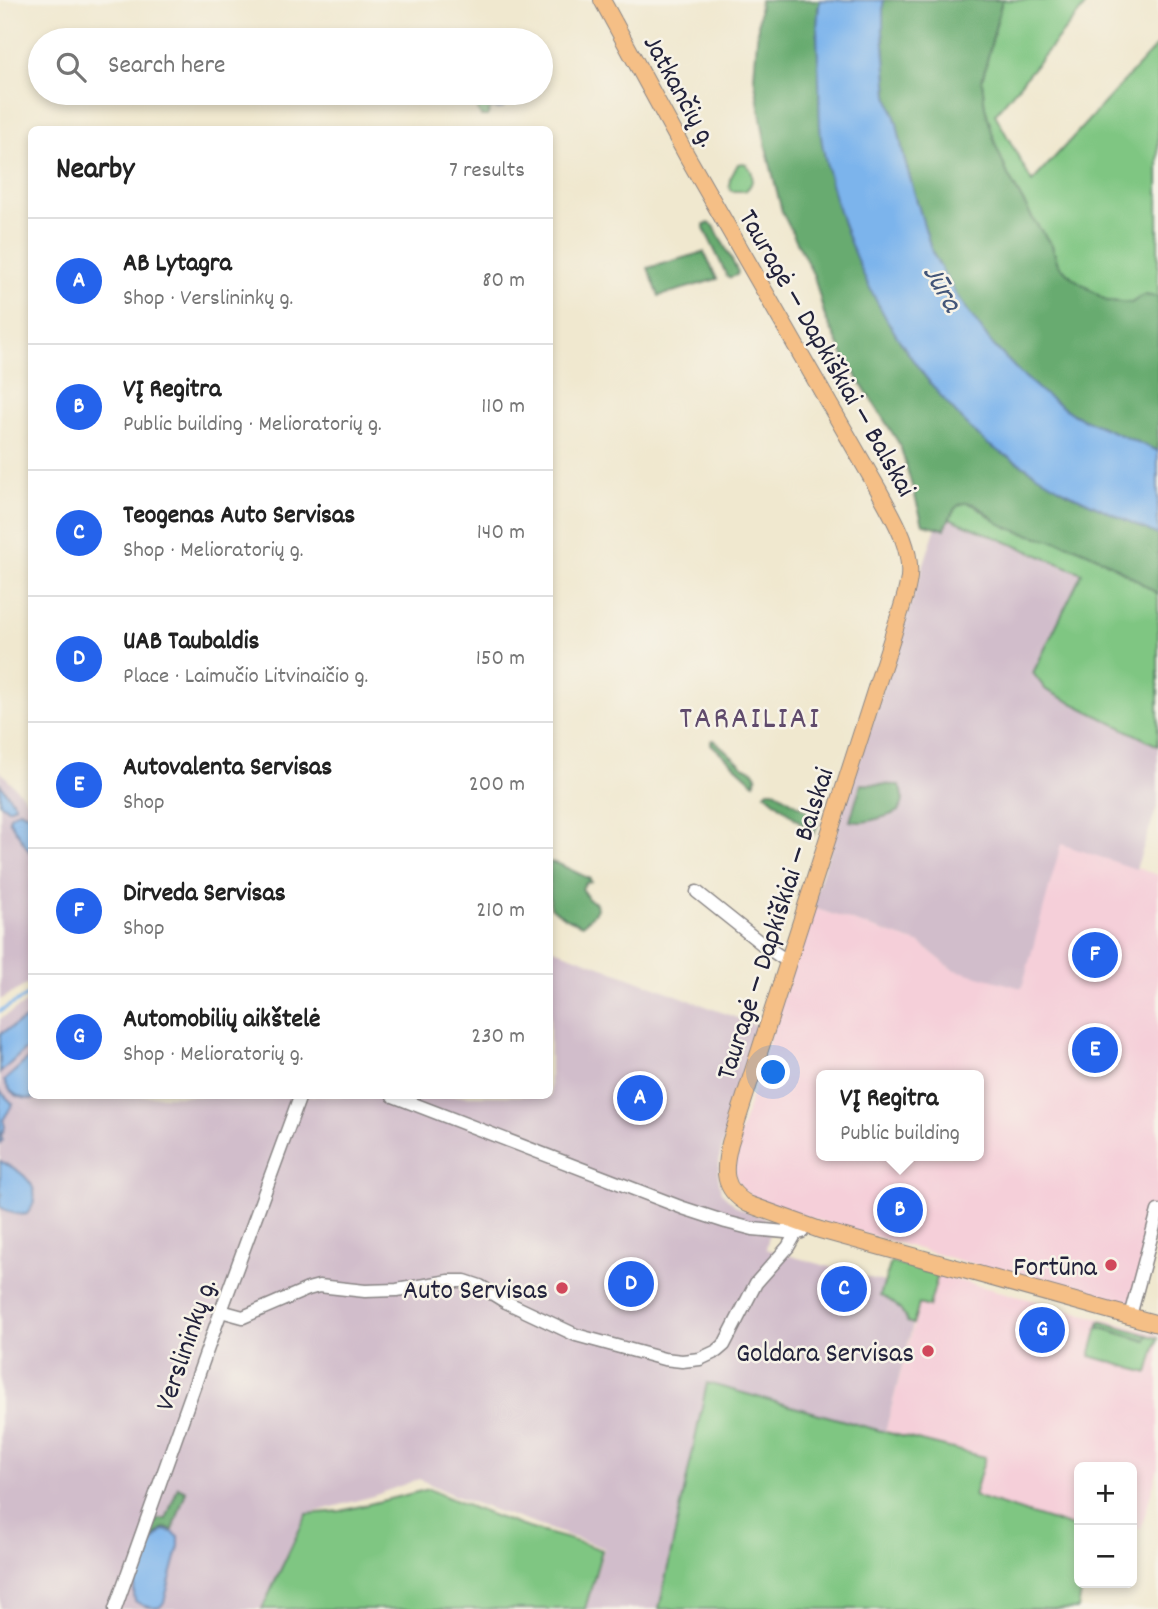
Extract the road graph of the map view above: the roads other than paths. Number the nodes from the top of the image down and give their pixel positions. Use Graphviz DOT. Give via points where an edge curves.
graph roads {
  1 [pos="603,0"];
  2 [pos="715,206"];
  3 [pos="697,892"];
  4 [pos="788,961"];
  5 [pos="299,1099"];
  6 [pos="401,1099"];
  7 [pos="1157,1220"];
  8 [pos="820,1230"];
  9 [pos="796,1233"];
  10 [pos="221,1311"];
  11 [pos="1130,1316"];
  12 [pos="1158,1324"];
  13 [pos="115,1609"];
  1 -- 2 [label="main road, Jatkančių g."];
  2 -- 4 [label="main road, Tauragė — Dapkiškiai — Balskai" via="878,489 903,538 909,567 893,635"];
  3 -- 4 [label="street"];
  4 -- 8 [label="main road, Tauragė — Dapkiškiai — Balskai" via="725,1167 727,1183 743,1201"];
  5 -- 10 [label="street, Verslininkų g."];
  6 -- 9 [label="street" via="683,1208 753,1229"];
  7 -- 11 [label="street"];
  8 -- 9 [label="street"];
  8 -- 11 [label="main road"];
  9 -- 10 [label="street" via="756,1283 724,1345 700,1359 664,1359 576,1335 465,1281 397,1290 319,1286 243,1317"];
  10 -- 13 [label="street, Verslininkų g."];
  11 -- 12 [label="main road"];
}
